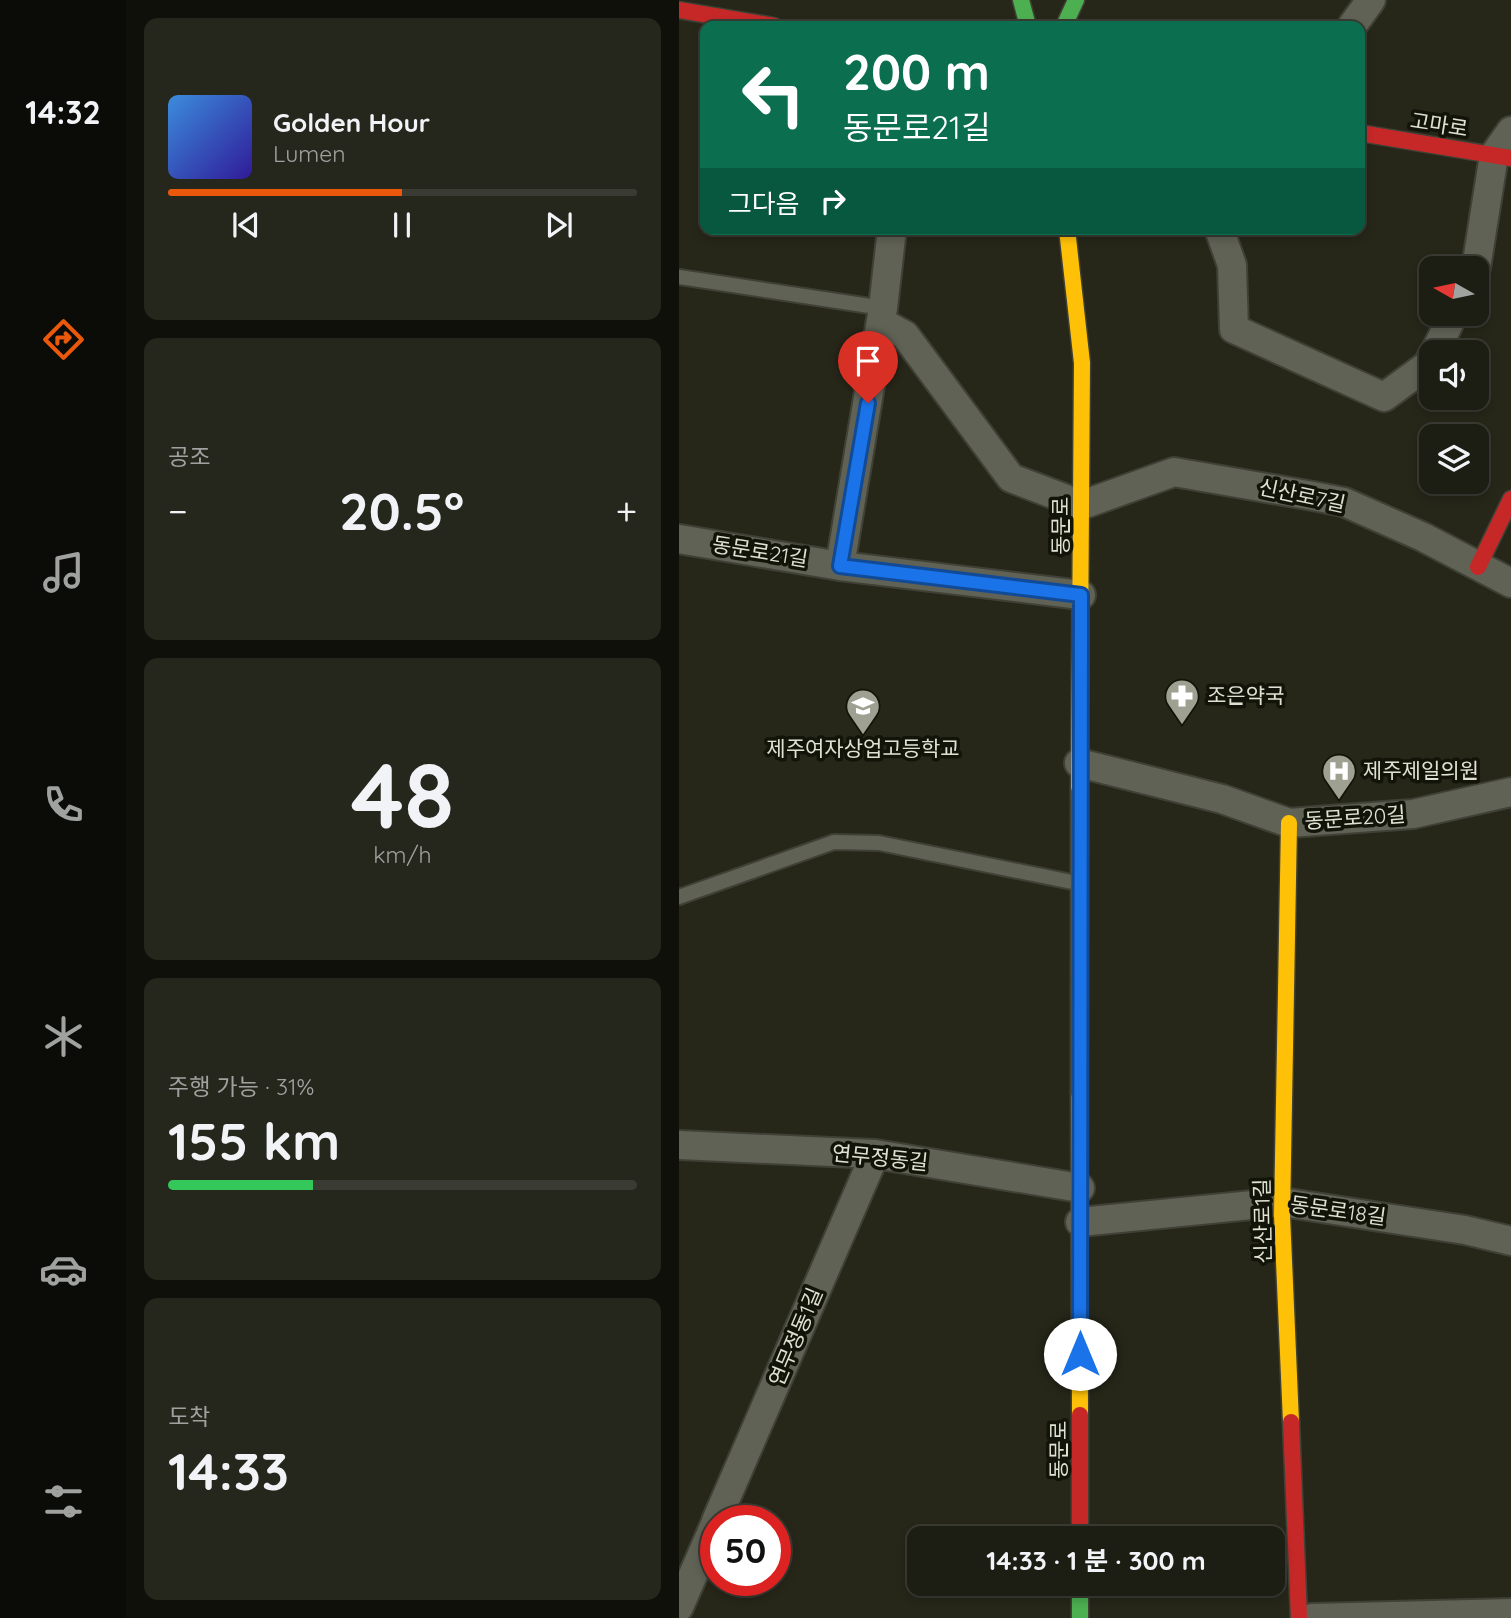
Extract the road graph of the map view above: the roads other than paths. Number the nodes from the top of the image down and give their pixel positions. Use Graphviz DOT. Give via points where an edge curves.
graph roads {
  1 [pos="1021,0"];
  2 [pos="1076,0"];
  3 [pos="1371,0"];
  4 [pos="679,10"];
  5 [pos="744,21"];
  6 [pos="1027,21"];
  7 [pos="1067,21"];
  8 [pos="1356,21"];
  9 [pos="1511,131"];
  10 [pos="1365,134"];
  11 [pos="1503,157"];
  12 [pos="891,235"];
  13 [pos="1068,235"];
  14 [pos="1221,235"];
  15 [pos="1479,256"];
  16 [pos="679,277"];
  17 [pos="882,315"];
  18 [pos="1419,371"];
  19 [pos="1511,499"];
  20 [pos="1082,505"];
  21 [pos="679,539"];
  22 [pos="840,566"];
  23 [pos="1478,567"];
  24 [pos="1511,583"];
  25 [pos="1081,595"];
  26 [pos="1079,763"];
  27 [pos="1511,792"];
  28 [pos="1289,823"];
  29 [pos="1078,883"];
  30 [pos="679,897"];
  31 [pos="679,1145"];
  32 [pos="875,1154"];
  33 [pos="1080,1188"];
  34 [pos="1282,1202"];
  35 [pos="1080,1222"];
  36 [pos="1511,1241"];
  37 [pos="723,1505"];
  38 [pos="1080,1526"];
  39 [pos="700,1558"];
  40 [pos="1080,1596"];
  41 [pos="679,1607"];
  42 [pos="1511,1613"];
  43 [pos="1080,1618"];
  44 [pos="1299,1618"];
  45 [pos="1313,1618"];
  1 -- 6 [label="main road"];
  2 -- 7 [label="main road"];
  3 -- 8 [label="street"];
  4 -- 5 [label="main road"];
  9 -- 11 [label="street"];
  10 -- 11 [label="main road, 고마로"];
  11 -- 15 [label="street"];
  12 -- 17 [label="street"];
  13 -- 20 [label="main road, 동문로" via="1082,363"];
  14 -- 18 [label="street" via="1232,265 1234,329 1384,397"];
  16 -- 17 [label="lane"];
  17 -- 20 [label="street" via="905,335 1011,478"];
  17 -- 22 [label="street"];
  19 -- 23 [label="main road"];
  20 -- 23 [label="street, 신산로7길" via="1174,472 1345,502"];
  20 -- 25 [label="main road, 동문로"];
  21 -- 22 [label="street, 동문로21길"];
  22 -- 25 [label="street, 동문로21길"];
  23 -- 24 [label="street, 신산로7길"];
  25 -- 26 [label="main road, 동문로"];
  26 -- 28 [label="street, 동문로20길" via="1222,799"];
  26 -- 29 [label="main road, 동문로"];
  27 -- 28 [label="street, 동문로20길" via="1413,814"];
  28 -- 34 [label="main road, 신산로1길"];
  29 -- 30 [label="lane" via="879,843 834,842"];
  29 -- 33 [label="main road, 동문로"];
  31 -- 32 [label="street, 연무정동길"];
  32 -- 33 [label="street, 연무정동길"];
  32 -- 37 [label="street, 연무정동1길"];
  33 -- 35 [label="main road, 동문로"];
  34 -- 35 [label="street, 동문로18길"];
  34 -- 36 [label="street, 동문로18길"];
  34 -- 44 [label="main road, 신산로1길"];
  35 -- 38 [label="main road, 동문로"];
  39 -- 41 [label="street, 연무정동1길"];
  40 -- 43 [label="main road"];
  42 -- 45 [label="street"];
}
